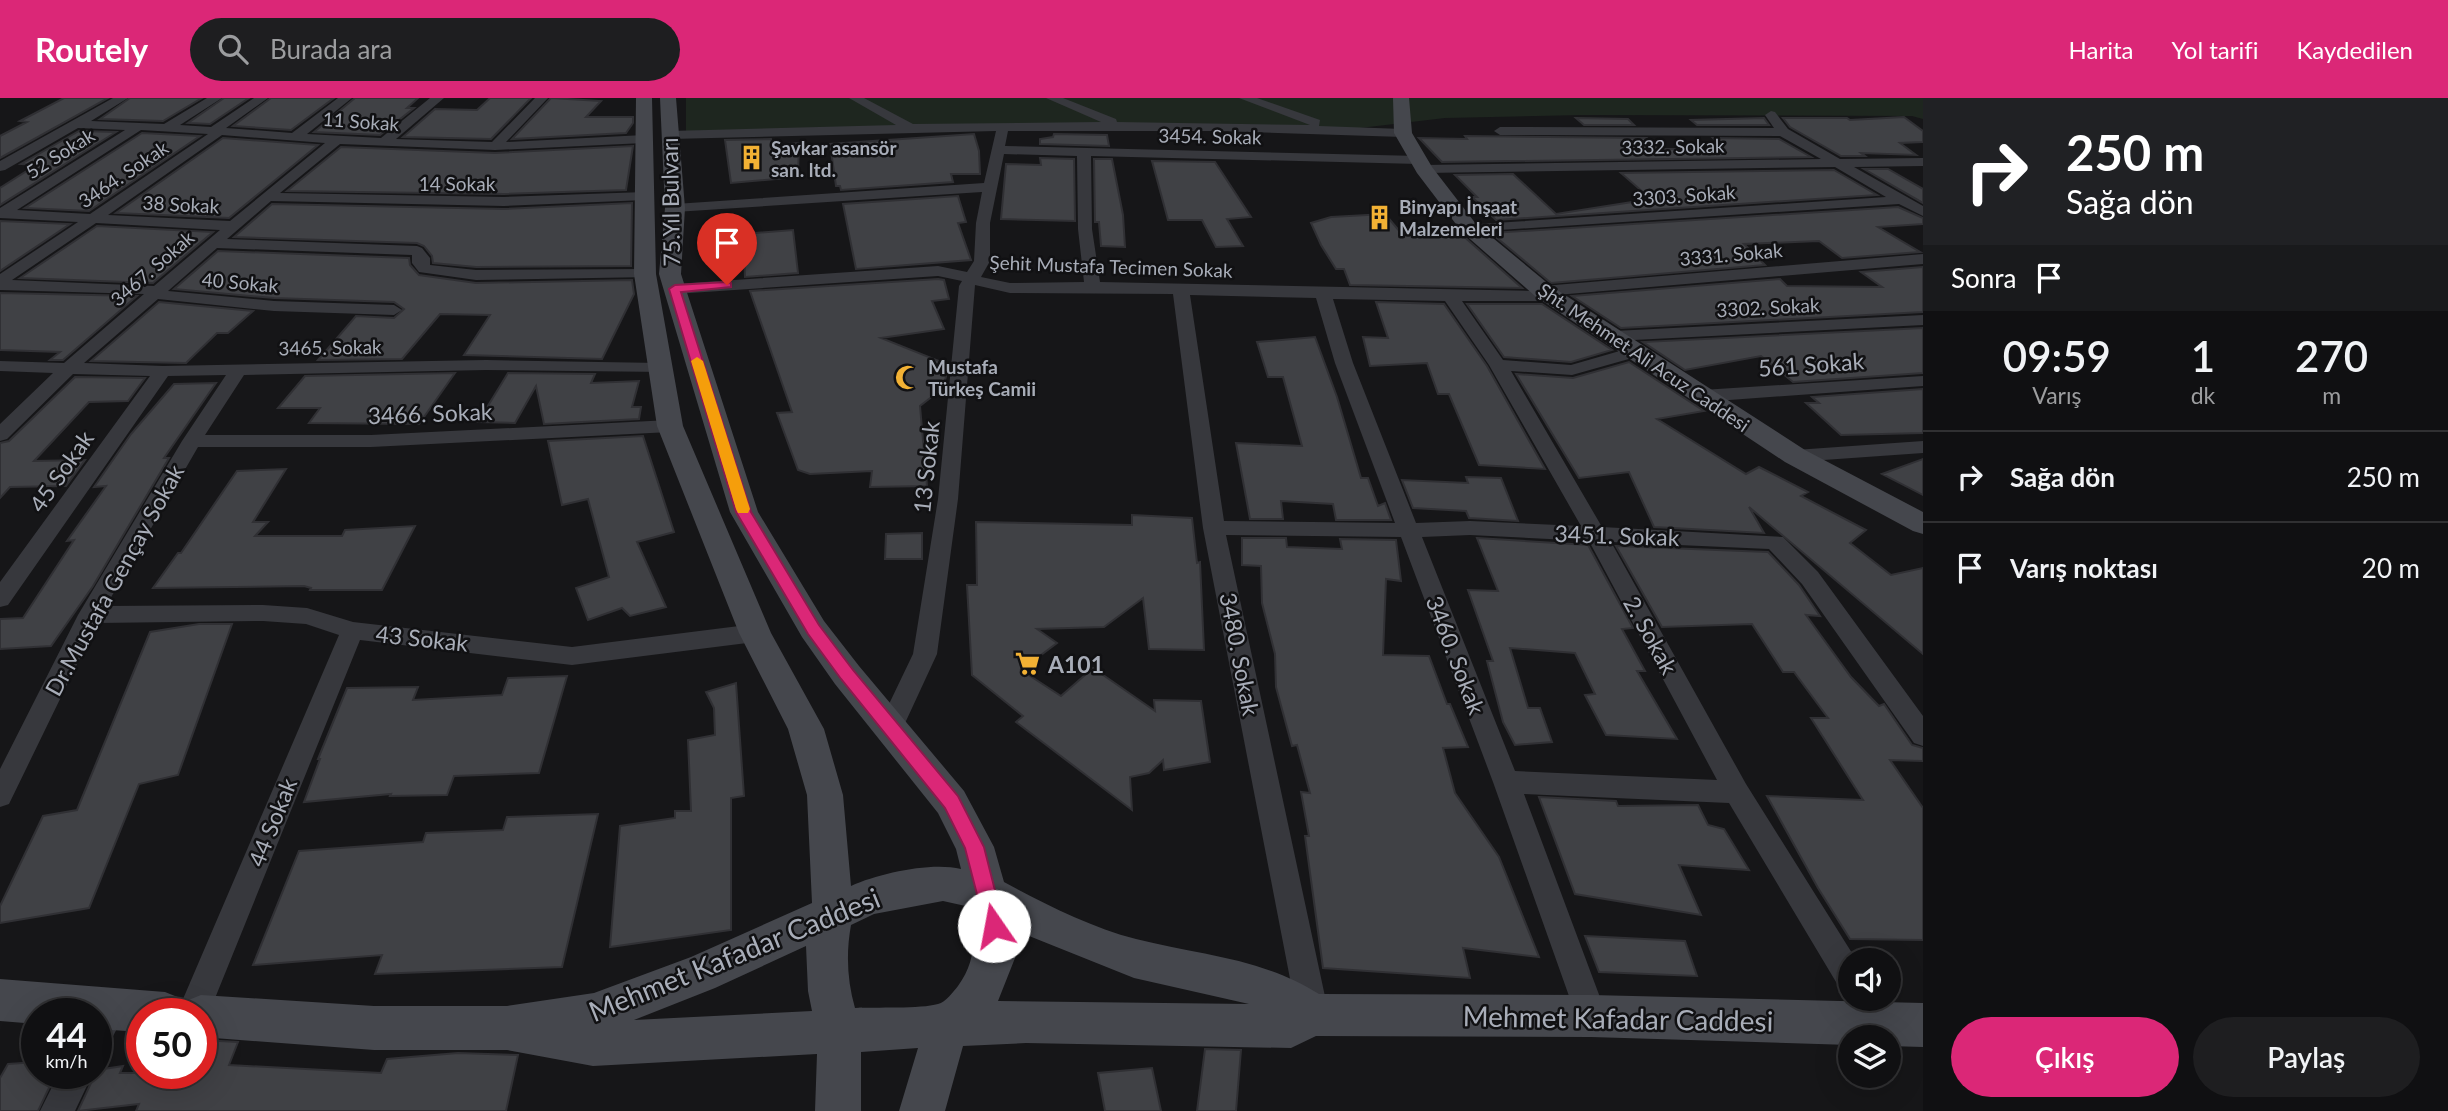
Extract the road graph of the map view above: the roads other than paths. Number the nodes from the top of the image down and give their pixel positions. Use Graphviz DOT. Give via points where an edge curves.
graph roads {
  1 [pos="122,98"];
  2 [pos="216,98"];
  3 [pos="262,98"];
  4 [pos="346,98"];
  5 [pos="438,98"];
  6 [pos="542,98"];
  7 [pos="644,98"];
  8 [pos="668,98"];
  9 [pos="855,98"];
  10 [pos="1052,98"];
  11 [pos="1245,98"];
  12 [pos="1401,98"];
  13 [pos="1771,116"];
  14 [pos="75,124"];
  15 [pos="141,125"];
  16 [pos="169,126"];
  17 [pos="1003,126"];
  18 [pos="1121,126"];
  19 [pos="911,127"];
  20 [pos="216,129"];
  21 [pos="1334,129"];
  22 [pos="1500,131"];
  23 [pos="1783,132"];
  24 [pos="1404,133"];
  25 [pos="297,135"];
  26 [pos="657,137"];
  27 [pos="337,140"];
  28 [pos="385,142"];
  29 [pos="495,146"];
  30 [pos="1000,150"];
  31 [pos="1084,152"];
  32 [pos="1837,162"];
  33 [pos="1923,162"];
  34 [pos="1422,164"];
  35 [pos="0,167"];
  36 [pos="989,187"];
  37 [pos="645,196"];
  38 [pos="268,197"];
  39 [pos="1901,200"];
  40 [pos="675,208"];
  41 [pos="1923,212"];
  42 [pos="0,214"];
  43 [pos="90,218"];
  44 [pos="233,226"];
  45 [pos="1469,228"];
  46 [pos="212,243"];
  47 [pos="1923,258"];
  48 [pos="645,274"];
  49 [pos="971,280"];
  50 [pos="0,283"];
  51 [pos="1093,287"];
  52 [pos="675,289"];
  53 [pos="1181,291"];
  54 [pos="1546,293"];
  55 [pos="153,294"];
  56 [pos="1324,294"];
  57 [pos="1450,296"];
  58 [pos="394,310"];
  59 [pos="1923,320"];
  60 [pos="1614,335"];
  61 [pos="1637,351"];
  62 [pos="1498,365"];
  63 [pos="0,366"];
  64 [pos="660,368"];
  65 [pos="67,369"];
  66 [pos="238,370"];
  67 [pos="163,371"];
  68 [pos="1923,382"];
  69 [pos="1702,396"];
  70 [pos="670,426"];
  71 [pos="0,435"];
  72 [pos="192,440"];
  73 [pos="1923,447"];
  74 [pos="1795,456"];
  75 [pos="1923,524"];
  76 [pos="1214,528"];
  77 [pos="1408,530"];
  78 [pos="1596,534"];
  79 [pos="0,599"];
  80 [pos="89,615"];
  81 [pos="352,631"];
  82 [pos="755,633"];
  83 [pos="891,727"];
  84 [pos="1923,736"];
  85 [pos="1506,782"];
  86 [pos="1737,792"];
  87 [pos="0,796"];
  88 [pos="987,893"];
  89 [pos="833,915"];
  90 [pos="1838,956"];
  91 [pos="199,998"];
  92 [pos="0,1000"];
  93 [pos="21,1005"];
  94 [pos="1871,1012"];
  95 [pos="1313,1015"];
  96 [pos="1591,1016"];
  97 [pos="217,1017"];
  98 [pos="947,1025"];
  99 [pos="1923,1025"];
  100 [pos="507,1028"];
  101 [pos="839,1031"];
  102 [pos="69,1089"];
  103 [pos="57,1111"];
  104 [pos="838,1111"];
  105 [pos="922,1111"];
  1 -- 14 [label="street"];
  2 -- 16 [label="street"];
  3 -- 20 [label="street, 3464. Sokak"];
  4 -- 25 [label="street"];
  5 -- 28 [label="street"];
  6 -- 29 [label="street"];
  7 -- 26 [label="main road, 75.Yıl Bulvarı"];
  8 -- 26 [label="main road, 75.Yıl Bulvarı"];
  9 -- 19 [label="street"];
  10 -- 18 [label="street"];
  11 -- 21 [label="street"];
  12 -- 24 [label="main road, Şht. Mehmet Ali Acuz Caddesi"];
  13 -- 23 [label="street"];
  14 -- 15 [label="street, 11 Sokak"];
  14 -- 35 [label="street"];
  15 -- 16 [label="street, 11 Sokak"];
  15 -- 42 [label="street, 52 Sokak"];
  16 -- 20 [label="street, 11 Sokak"];
  17 -- 18 [label="street, 11 Sokak"];
  17 -- 19 [label="street, 11 Sokak"];
  17 -- 30 [label="street, 13 Sokak"];
  18 -- 21 [label="street, 11 Sokak"];
  19 -- 26 [label="street, 11 Sokak"];
  20 -- 25 [label="street, 11 Sokak"];
  20 -- 43 [label="street, 3464. Sokak" via="213,137"];
  21 -- 24 [label="street, 11 Sokak"];
  22 -- 23 [label="street"];
  23 -- 32 [label="street"];
  24 -- 34 [label="main road, Şht. Mehmet Ali Acuz Caddesi"];
  25 -- 27 [label="street, 11 Sokak"];
  26 -- 29 [label="street, 11 Sokak"];
  26 -- 37 [label="main road, 75.Yıl Bulvarı"];
  26 -- 40 [label="main road, 75.Yıl Bulvarı"];
  27 -- 28 [label="street, 11 Sokak"];
  27 -- 38 [label="street, 3467. Sokak"];
  28 -- 29 [label="street, 11 Sokak"];
  30 -- 31 [label="street, 3454. Sokak"];
  30 -- 36 [label="street, 13 Sokak"];
  31 -- 34 [label="street, 3454. Sokak"];
  31 -- 51 [label="street" via="1085,229"];
  32 -- 33 [label="street, 3332. Sokak"];
  32 -- 34 [label="street, 3332. Sokak"];
  32 -- 39 [label="street"];
  34 -- 45 [label="main road, Şht. Mehmet Ali Acuz Caddesi"];
  36 -- 40 [label="street"];
  36 -- 49 [label="street, 13 Sokak" via="982,261"];
  37 -- 38 [label="street, 14 Sokak" via="559,202"];
  37 -- 48 [label="main road, 75.Yıl Bulvarı"];
  38 -- 44 [label="street, 3467. Sokak"];
  39 -- 41 [label="street"];
  39 -- 45 [label="street, 3303. Sokak"];
  40 -- 52 [label="main road, 75.Yıl Bulvarı" via="670,274"];
  42 -- 43 [label="street, 38 Sokak"];
  43 -- 44 [label="street, 38 Sokak"];
  43 -- 50 [label="street, 3464. Sokak"];
  44 -- 46 [label="street, 3467. Sokak"];
  45 -- 54 [label="main road, Şht. Mehmet Ali Acuz Caddesi"];
  46 -- 48 [label="street" via="417,251 425,269 476,275"];
  46 -- 55 [label="street, 3467. Sokak"];
  47 -- 54 [label="street, 3331. Sokak"];
  48 -- 64 [label="main road, 75.Yıl Bulvarı"];
  49 -- 51 [label="street, Şehit Mustafa Tecimen Sokak" via="1012,288"];
  49 -- 52 [label="street, Şehit Mustafa Tecimen Sokak" via="938,271"];
  49 -- 83 [label="street, 13 Sokak" via="964,309 948,499 925,654"];
  50 -- 55 [label="street, 40 Sokak" via="148,289"];
  51 -- 53 [label="street, Şehit Mustafa Tecimen Sokak"];
  52 -- 83 [label="main road, 75.Yıl Bulvarı" via="744,512 814,629"];
  53 -- 56 [label="street, Şehit Mustafa Tecimen Sokak"];
  53 -- 76 [label="street, 3480. Sokak"];
  54 -- 57 [label="street, Şehit Mustafa Tecimen Sokak"];
  54 -- 60 [label="main road, Şht. Mehmet Ali Acuz Caddesi"];
  55 -- 58 [label="street, 40 Sokak" via="284,307"];
  55 -- 65 [label="street, 3467. Sokak"];
  56 -- 57 [label="street, Şehit Mustafa Tecimen Sokak"];
  56 -- 77 [label="street, 3460. Sokak" via="1344,363"];
  57 -- 62 [label="street, 2. Sokak"];
  59 -- 60 [label="street, 3302. Sokak"];
  60 -- 61 [label="main road, Şht. Mehmet Ali Acuz Caddesi"];
  61 -- 62 [label="street" via="1572,370"];
  61 -- 69 [label="main road, Şht. Mehmet Ali Acuz Caddesi"];
  62 -- 78 [label="street, 2. Sokak"];
  63 -- 65 [label="street, 3465. Sokak"];
  64 -- 66 [label="street, 3465. Sokak" via="486,365"];
  64 -- 70 [label="main road, 75.Yıl Bulvarı"];
  65 -- 67 [label="street, 3465. Sokak"];
  65 -- 71 [label="street, 3467. Sokak"];
  66 -- 67 [label="street, 3465. Sokak"];
  66 -- 72 [label="street, Dr.Mustafa Gençay Sokak"];
  67 -- 79 [label="street, 45 Sokak"];
  68 -- 69 [label="street, 561 Sokak"];
  69 -- 74 [label="main road, Şht. Mehmet Ali Acuz Caddesi"];
  70 -- 72 [label="street, 3466. Sokak" via="283,442"];
  70 -- 82 [label="main road, 75.Yıl Bulvarı"];
  72 -- 80 [label="street, Dr.Mustafa Gençay Sokak"];
  73 -- 74 [label="street"];
  74 -- 75 [label="main road, Şht. Mehmet Ali Acuz Caddesi"];
  76 -- 77 [label="street, 3451. Sokak"];
  76 -- 95 [label="street, 3480. Sokak"];
  77 -- 78 [label="street, 3451. Sokak"];
  77 -- 85 [label="street, 3460. Sokak"];
  78 -- 84 [label="street, 3451. Sokak" via="1775,542 1810,578"];
  78 -- 86 [label="street, 2. Sokak"];
  80 -- 81 [label="street, 43 Sokak" via="263,613 307,616"];
  80 -- 87 [label="street, Dr.Mustafa Gençay Sokak"];
  81 -- 82 [label="street, 43 Sokak" via="572,656"];
  81 -- 91 [label="street, 44 Sokak"];
  82 -- 89 [label="main road, 75.Yıl Bulvarı" via="806,729 825,795"];
  83 -- 88 [label="main road, 75.Yıl Bulvarı" via="951,802 975,847"];
  85 -- 86 [label="street"];
  85 -- 96 [label="street, 3460. Sokak"];
  86 -- 90 [label="street, 2. Sokak"];
  88 -- 89 [label="main road, Mehmet Kafadar Caddesi" via="943,883 909,887 869,897"];
  88 -- 95 [label="main road, Mehmet Kafadar Caddesi" via="1037,921 1134,958 1258,985"];
  88 -- 98 [label="main road" via="994,958 982,988 967,1009"];
  89 -- 100 [label="main road, Mehmet Kafadar Caddesi" via="700,974 594,1014"];
  89 -- 101 [label="main road" via="826,948 829,991"];
  92 -- 93 [label="main road"];
  94 -- 96 [label="main road, Mehmet Kafadar Caddesi"];
  94 -- 99 [label="main road, Mehmet Kafadar Caddesi"];
  95 -- 96 [label="main road, Mehmet Kafadar Caddesi"];
  95 -- 98 [label="main road, Mehmet Kafadar Caddesi" via="1291,1026 1262,1027 1026,1021"];
  97 -- 100 [label="main road, Mehmet Kafadar Caddesi" via="374,1028"];
  98 -- 101 [label="main road, Mehmet Kafadar Caddesi"];
  98 -- 105 [label="main road"];
  100 -- 101 [label="main road, Mehmet Kafadar Caddesi" via="593,1044"];
  101 -- 104 [label="main road"];
  102 -- 103 [label="street"];
}
